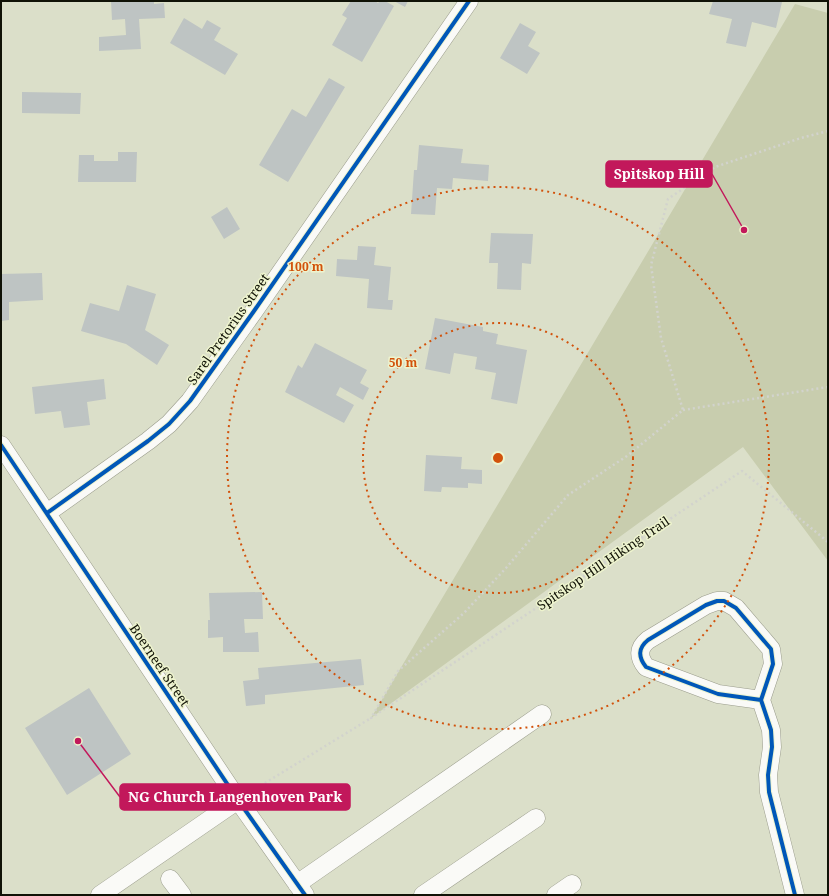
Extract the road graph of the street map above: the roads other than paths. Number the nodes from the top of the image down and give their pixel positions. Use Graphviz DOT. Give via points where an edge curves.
graph roads {
  1 [pos="469,1"];
  2 [pos="1,446"];
  3 [pos="47,513"];
  4 [pos="760,700"];
  5 [pos="542,714"];
  6 [pos="238,800"];
  7 [pos="536,818"];
  8 [pos="170,880"];
  9 [pos="572,884"];
  10 [pos="301,890"];
  11 [pos="100,895"];
  12 [pos="182,895"];
  13 [pos="423,895"];
  14 [pos="556,895"];
  15 [pos="795,895"];
  1 -- 3 [label="street, Sarel Pretorius Street" via="190,400 169,424 148,441"];
  2 -- 3 [label="street, Boerneef Street"];
  3 -- 6 [label="street, Boerneef Street"];
  4 -- 4 [label="street" via="718,694 646,667 639,655 641,648 648,640 706,605 717,601 729,603 771,649 773,664"];
  4 -- 15 [label="street" via="771,730 769,792"];
  5 -- 10 [label="street"];
  6 -- 10 [label="street, Boerneef Street"];
  6 -- 11 [label="street"];
  7 -- 13 [label="street"];
  8 -- 12 [label="street"];
  9 -- 14 [label="street"];
}
